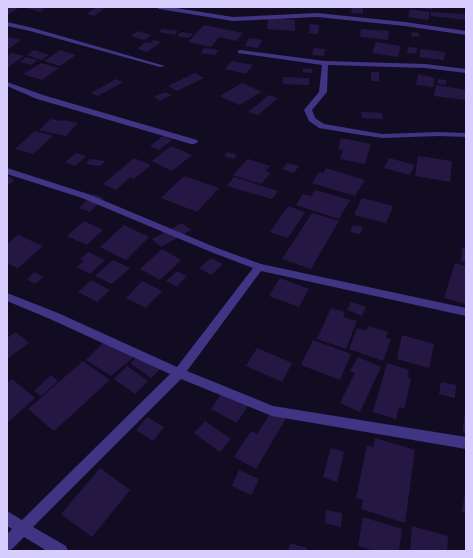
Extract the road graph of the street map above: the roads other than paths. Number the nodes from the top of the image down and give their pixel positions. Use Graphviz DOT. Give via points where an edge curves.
graph roads {
  1 [pos="159,7"];
  2 [pos="7,24"];
  3 [pos="466,33"];
  4 [pos="240,52"];
  5 [pos="326,63"];
  6 [pos="162,66"];
  7 [pos="466,71"];
  8 [pos="7,84"];
  9 [pos="466,135"];
  10 [pos="194,142"];
  11 [pos="7,171"];
  12 [pos="260,267"];
  13 [pos="7,297"];
  14 [pos="466,312"];
  15 [pos="179,373"];
  16 [pos="466,443"];
  17 [pos="7,518"];
  18 [pos="23,529"];
  19 [pos="7,544"];
  20 [pos="61,551"];
  1 -- 3 [label="street" via="233,19 317,15"];
  2 -- 6 [label="street"];
  4 -- 5 [label="street"];
  5 -- 7 [label="street" via="425,66"];
  5 -- 9 [label="street" via="324,92 308,110 312,119 322,126 382,136"];
  8 -- 10 [label="street" via="40,97"];
  11 -- 12 [label="street" via="86,196"];
  12 -- 14 [label="street"];
  12 -- 15 [label="street"];
  13 -- 15 [label="street"];
  15 -- 16 [label="street" via="272,411"];
  15 -- 18 [label="street"];
  17 -- 18 [label="street"];
  18 -- 19 [label="street"];
  18 -- 20 [label="street"];
}
